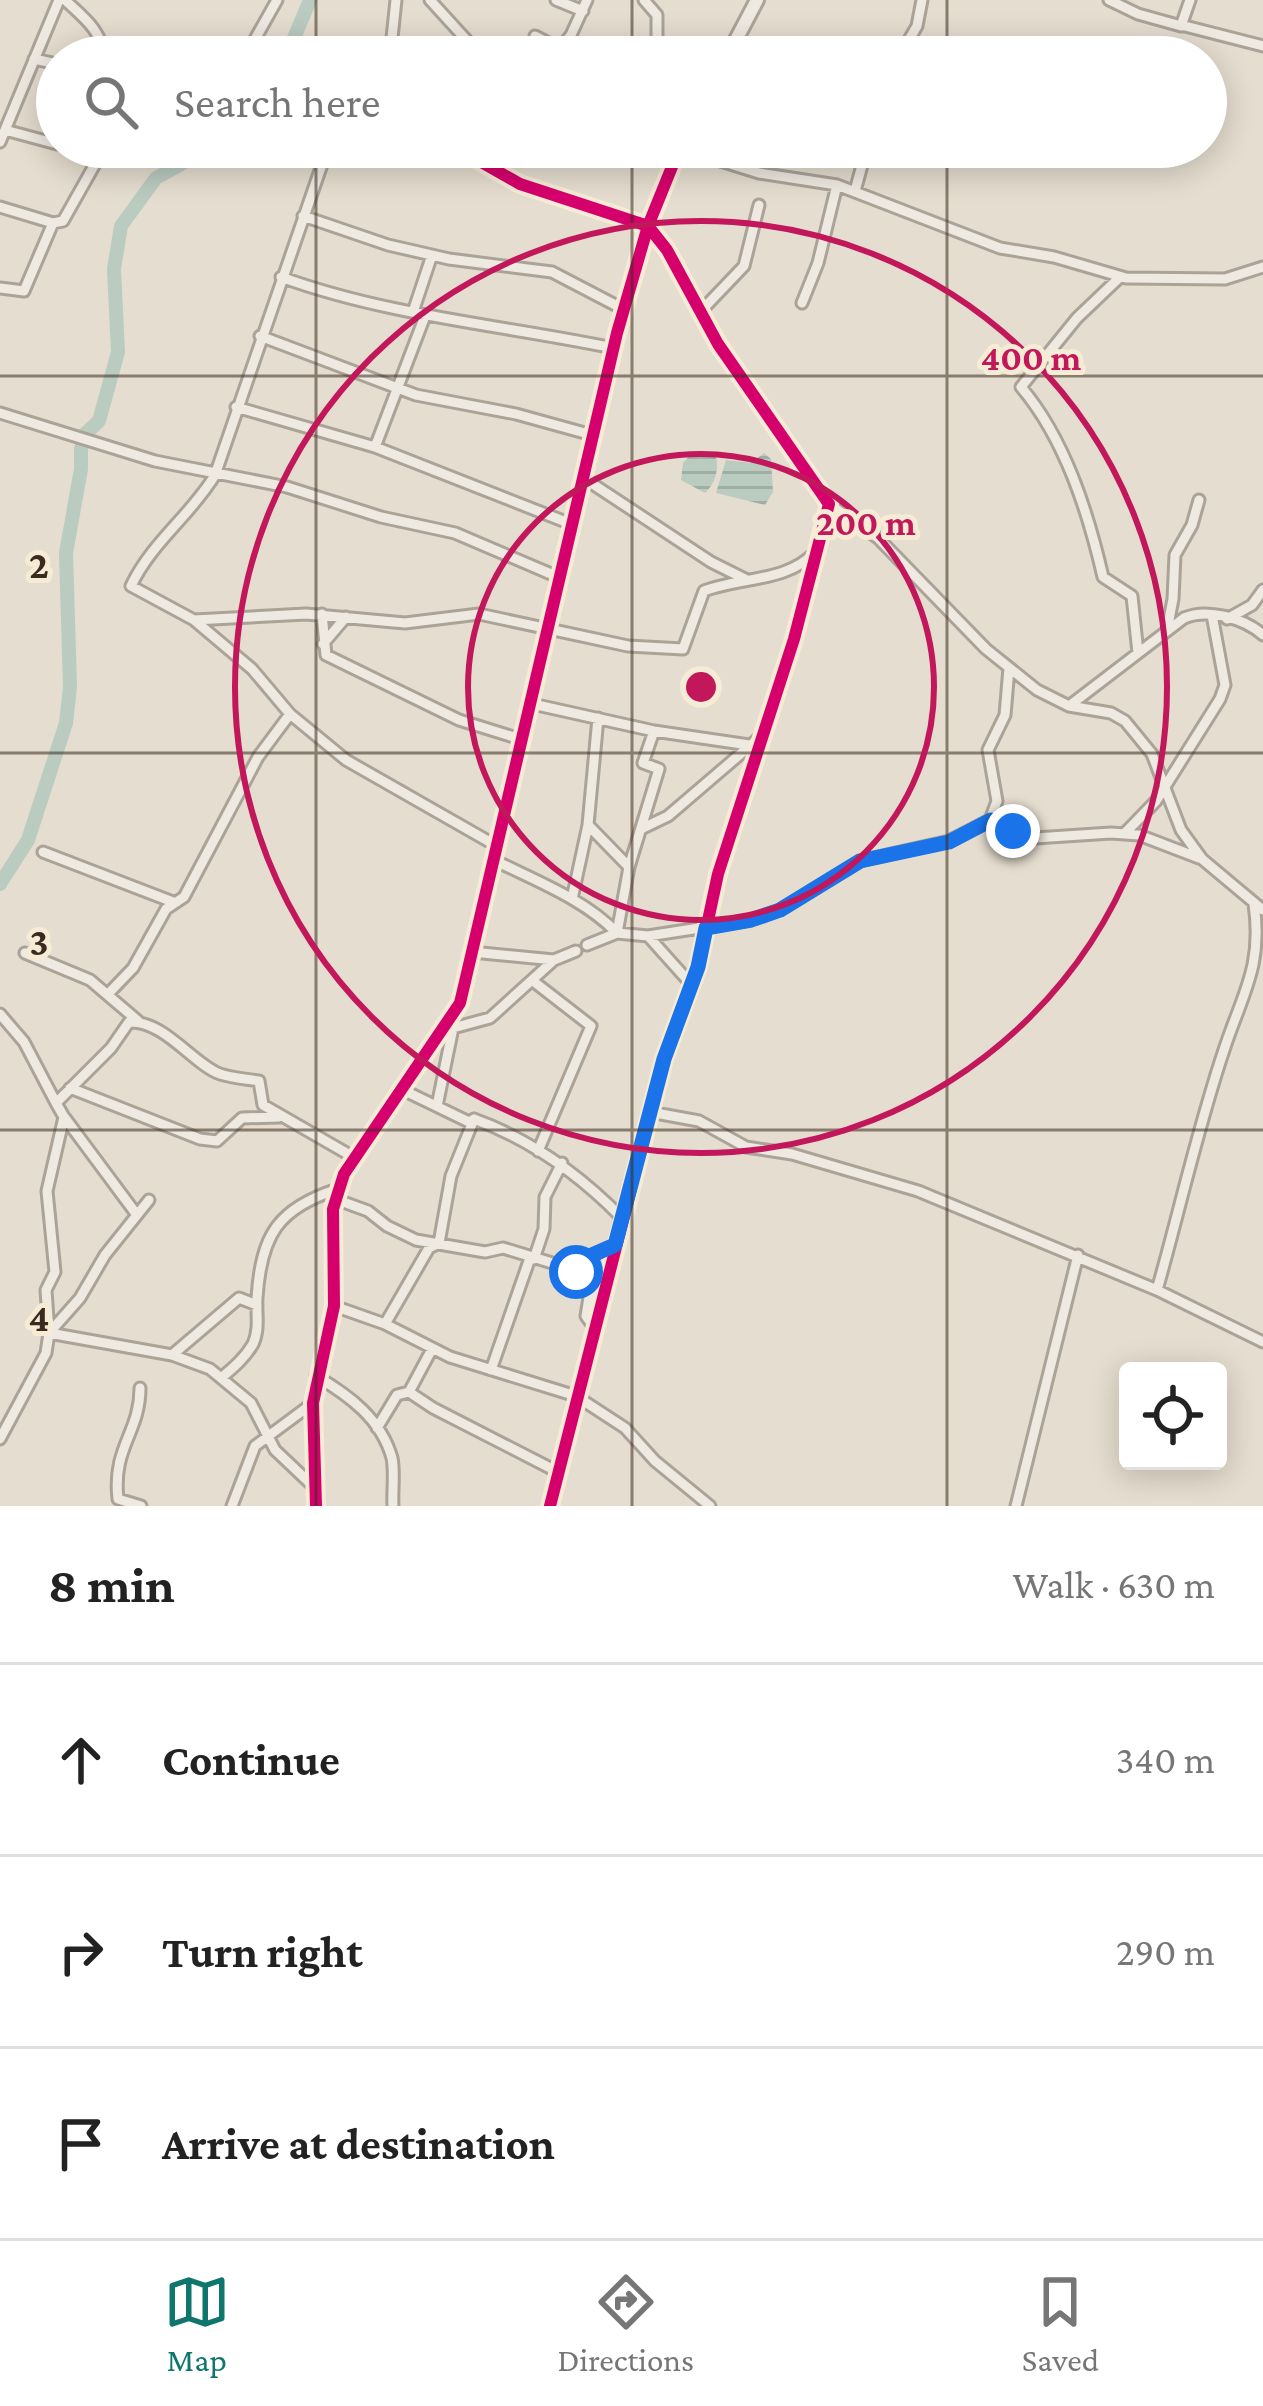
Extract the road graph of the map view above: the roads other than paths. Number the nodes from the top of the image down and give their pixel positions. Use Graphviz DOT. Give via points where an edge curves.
graph roads {
  1 [pos="62,0"];
  2 [pos="277,0"];
  3 [pos="396,0"];
  4 [pos="430,0"];
  5 [pos="556,0"];
  6 [pos="644,0"];
  7 [pos="757,0"];
  8 [pos="922,0"];
  9 [pos="1109,0"];
  10 [pos="1190,0"];
  11 [pos="585,6"];
  12 [pos="1181,25"];
  13 [pos="45,36"];
  14 [pos="98,36"];
  15 [pos="257,36"];
  16 [pos="392,36"];
  17 [pos="463,36"];
  18 [pos="567,36"];
  19 [pos="657,36"];
  20 [pos="738,36"];
  21 [pos="911,36"];
  22 [pos="1224,36"];
  23 [pos="1227,37"];
  24 [pos="1263,46"];
  25 [pos="36,54"];
  26 [pos="34,58"];
  27 [pos="5,130"];
  28 [pos="36,138"];
  29 [pos="0,142"];
  30 [pos="94,168"];
  31 [pos="320,168"];
  32 [pos="492,168"];
  33 [pos="670,168"];
  34 [pos="744,168"];
  35 [pos="861,168"];
  36 [pos="837,185"];
  37 [pos="855,191"];
  38 [pos="759,206"];
  39 [pos="0,207"];
  40 [pos="303,216"];
  41 [pos="53,223"];
  42 [pos="648,226"];
  43 [pos="432,255"];
  44 [pos="1263,267"];
  45 [pos="1120,276"];
  46 [pos="280,278"];
  47 [pos="0,288"];
  48 [pos="802,303"];
  49 [pos="623,309"];
  50 [pos="700,311"];
  51 [pos="419,314"];
  52 [pos="260,336"];
  53 [pos="613,348"];
  54 [pos="400,387"];
  55 [pos="236,407"];
  56 [pos="0,413"];
  57 [pos="592,435"];
  58 [pos="375,447"];
  59 [pos="215,475"];
  60 [pos="582,477"];
  61 [pos="1199,500"];
  62 [pos="829,505"];
  63 [pos="571,524"];
  64 [pos="821,542"];
  65 [pos="558,577"];
  66 [pos="750,580"];
  67 [pos="1263,591"];
  68 [pos="322,614"];
  69 [pos="1212,615"];
  70 [pos="346,616"];
  71 [pos="1227,619"];
  72 [pos="194,620"];
  73 [pos="545,628"];
  74 [pos="1167,631"];
  75 [pos="1263,635"];
  76 [pos="323,644"];
  77 [pos="1138,653"];
  78 [pos="1009,668"];
  79 [pos="528,704"];
  80 [pos="1069,706"];
  81 [pos="290,714"];
  82 [pos="598,718"];
  83 [pos="654,730"];
  84 [pos="766,732"];
  85 [pos="520,739"];
  86 [pos="749,745"];
  87 [pos="1164,784"];
  88 [pos="991,820"];
  89 [pos="588,826"];
  90 [pos="641,829"];
  91 [pos="1125,833"];
  92 [pos="43,852"];
  93 [pos="494,852"];
  94 [pos="1202,859"];
  95 [pos="629,867"];
  96 [pos="572,899"];
  97 [pos="173,902"];
  98 [pos="1259,907"];
  99 [pos="706,928"];
  100 [pos="617,933"];
  101 [pos="648,936"];
  102 [pos="587,945"];
  103 [pos="576,951"];
  104 [pos="472,952"];
  105 [pos="25,953"];
  106 [pos="554,960"];
  107 [pos="533,981"];
  108 [pos="692,984"];
  109 [pos="109,993"];
  110 [pos="456,1011"];
  111 [pos="0,1014"];
  112 [pos="139,1021"];
  113 [pos="453,1028"];
  114 [pos="70,1088"];
  115 [pos="403,1090"];
  116 [pos="56,1103"];
  117 [pos="437,1106"];
  118 [pos="650,1112"];
  119 [pos="284,1117"];
  120 [pos="64,1118"];
  121 [pos="475,1119"];
  122 [pos="538,1151"];
  123 [pos="355,1158"];
  124 [pos="562,1163"];
  125 [pos="337,1194"];
  126 [pos="149,1200"];
  127 [pos="137,1215"];
  128 [pos="622,1218"];
  129 [pos="439,1243"];
  130 [pos="615,1245"];
  131 [pos="1078,1256"];
  132 [pos="532,1259"];
  133 [pos="569,1271"];
  134 [pos="1157,1290"];
  135 [pos="257,1305"];
  136 [pos="334,1306"];
  137 [pos="385,1324"];
  138 [pos="594,1327"];
  139 [pos="50,1333"];
  140 [pos="1263,1342"];
  141 [pos="432,1349"];
  142 [pos="172,1355"];
  143 [pos="491,1370"];
  144 [pos="316,1376"];
  145 [pos="221,1378"];
  146 [pos="140,1388"];
  147 [pos="410,1392"];
  148 [pos="576,1396"];
  149 [pos="313,1403"];
  150 [pos="377,1428"];
  151 [pos="266,1436"];
  152 [pos="0,1438"];
  153 [pos="556,1471"];
  154 [pos="314,1486"];
  155 [pos="141,1506"];
  156 [pos="232,1506"];
  157 [pos="316,1506"];
  158 [pos="393,1506"];
  159 [pos="550,1506"];
  160 [pos="710,1506"];
  161 [pos="1016,1506"];
  1 -- 13 [label="street"];
  1 -- 14 [label="street"];
  2 -- 15 [label="street"];
  3 -- 16 [label="street"];
  4 -- 17 [label="street"];
  5 -- 11 [label="street"];
  6 -- 19 [label="street" via="657,15"];
  7 -- 20 [label="street"];
  8 -- 21 [label="street"];
  9 -- 12 [label="street"];
  10 -- 12 [label="street"];
  11 -- 18 [label="street"];
  12 -- 22 [label="street"];
  23 -- 24 [label="street"];
  25 -- 26 [label="street"];
  26 -- 27 [label="street"];
  27 -- 28 [label="street"];
  27 -- 29 [label="street"];
  30 -- 41 [label="street" via="74,206"];
  31 -- 40 [label="street"];
  32 -- 42 [label="street"];
  33 -- 42 [label="street"];
  34 -- 36 [label="street"];
  35 -- 37 [label="street"];
  36 -- 37 [label="street"];
  36 -- 48 [label="street"];
  37 -- 45 [label="street" via="1000,248"];
  38 -- 50 [label="street" via="744,266"];
  39 -- 41 [label="street"];
  40 -- 43 [label="street"];
  40 -- 46 [label="street"];
  41 -- 47 [label="street" via="24,291"];
  42 -- 49 [label="street"];
  42 -- 50 [label="street"];
  43 -- 49 [label="street" via="552,272"];
  43 -- 51 [label="street"];
  44 -- 45 [label="street" via="1225,278"];
  45 -- 77 [label="street" via="1021,387 1075,484 1102,577 1132,596"];
  46 -- 51 [label="street"];
  46 -- 52 [label="street"];
  49 -- 53 [label="street"];
  50 -- 62 [label="street"];
  51 -- 53 [label="street"];
  51 -- 54 [label="street"];
  52 -- 54 [label="street"];
  52 -- 55 [label="street"];
  53 -- 57 [label="street"];
  54 -- 57 [label="street"];
  54 -- 58 [label="street"];
  55 -- 58 [label="street"];
  55 -- 59 [label="street"];
  56 -- 59 [label="street"];
  57 -- 60 [label="street"];
  58 -- 63 [label="street"];
  59 -- 65 [label="street" via="455,533"];
  59 -- 72 [label="street" via="131,586"];
  60 -- 63 [label="street"];
  60 -- 66 [label="street"];
  61 -- 74 [label="street" via="1175,554"];
  62 -- 64 [label="street"];
  62 -- 78 [label="street" via="878,538"];
  63 -- 65 [label="street"];
  64 -- 66 [label="street" via="801,566"];
  64 -- 84 [label="street"];
  65 -- 73 [label="street"];
  66 -- 73 [label="street" via="704,591 683,650"];
  67 -- 71 [label="street"];
  68 -- 70 [label="street"];
  68 -- 72 [label="street"];
  68 -- 76 [label="street"];
  69 -- 71 [label="street"];
  69 -- 74 [label="street" via="1198,612"];
  69 -- 87 [label="street" via="1225,685"];
  70 -- 73 [label="street" via="405,623 479,614"];
  70 -- 76 [label="street"];
  71 -- 75 [label="street"];
  72 -- 81 [label="street"];
  73 -- 79 [label="street"];
  74 -- 77 [label="street"];
  76 -- 85 [label="street" via="326,655 459,720"];
  77 -- 80 [label="street"];
  78 -- 80 [label="street"];
  78 -- 88 [label="street" via="1005,715 988,750 997,808"];
  79 -- 82 [label="street"];
  79 -- 85 [label="street"];
  80 -- 87 [label="street" via="1125,721"];
  81 -- 93 [label="street" via="378,781"];
  81 -- 97 [label="street" via="258,757 184,897"];
  82 -- 83 [label="street"];
  82 -- 89 [label="street"];
  83 -- 86 [label="street"];
  83 -- 90 [label="street" via="643,763 659,769"];
  84 -- 86 [label="street"];
  84 -- 99 [label="street"];
  85 -- 93 [label="street"];
  86 -- 90 [label="street" via="719,776"];
  87 -- 91 [label="street"];
  87 -- 94 [label="street"];
  88 -- 91 [label="street" via="1036,838"];
  88 -- 99 [label="street" via="949,842 860,861 766,915"];
  89 -- 95 [label="street"];
  89 -- 96 [label="street"];
  90 -- 95 [label="street"];
  91 -- 94 [label="street"];
  92 -- 97 [label="street"];
  93 -- 96 [label="street"];
  93 -- 104 [label="street"];
  94 -- 98 [label="street"];
  95 -- 100 [label="street"];
  96 -- 100 [label="street"];
  97 -- 109 [label="street"];
  98 -- 134 [label="street" via="1252,983 1225,1045"];
  99 -- 101 [label="street"];
  99 -- 108 [label="street"];
  100 -- 101 [label="street"];
  100 -- 102 [label="street"];
  101 -- 108 [label="street"];
  103 -- 106 [label="street"];
  104 -- 106 [label="street"];
  104 -- 110 [label="street"];
  105 -- 109 [label="street"];
  106 -- 107 [label="street"];
  107 -- 113 [label="street" via="490,1018"];
  107 -- 122 [label="street" via="591,1026"];
  108 -- 118 [label="street"];
  109 -- 112 [label="street"];
  110 -- 113 [label="street"];
  110 -- 115 [label="street"];
  111 -- 116 [label="street"];
  112 -- 114 [label="street"];
  112 -- 119 [label="street" via="217,1074 259,1081 263,1105"];
  113 -- 117 [label="street"];
  114 -- 116 [label="street"];
  114 -- 119 [label="street" via="218,1142 242,1118"];
  115 -- 117 [label="street"];
  115 -- 123 [label="street"];
  116 -- 120 [label="street"];
  117 -- 121 [label="street"];
  118 -- 128 [label="street"];
  118 -- 131 [label="street" via="699,1121 746,1147 918,1191"];
  119 -- 123 [label="street"];
  120 -- 127 [label="street"];
  120 -- 139 [label="street" via="47,1191 55,1272 46,1290"];
  121 -- 122 [label="street"];
  121 -- 129 [label="street" via="451,1177"];
  122 -- 124 [label="street"];
  123 -- 125 [label="street"];
  124 -- 128 [label="street"];
  124 -- 132 [label="street" via="545,1197"];
  125 -- 129 [label="street" via="400,1233"];
  125 -- 135 [label="street" via="304,1199 280,1218 259,1273"];
  125 -- 136 [label="street"];
  126 -- 127 [label="street"];
  127 -- 139 [label="street"];
  128 -- 130 [label="street"];
  129 -- 132 [label="street"];
  129 -- 137 [label="street"];
  130 -- 133 [label="street"];
  130 -- 138 [label="street"];
  131 -- 134 [label="street"];
  131 -- 161 [label="street"];
  132 -- 133 [label="street"];
  132 -- 143 [label="street"];
  133 -- 138 [label="street" via="592,1279 586,1316"];
  134 -- 140 [label="street"];
  135 -- 142 [label="street" via="239,1298"];
  135 -- 145 [label="street" via="254,1342"];
  136 -- 137 [label="street"];
  136 -- 144 [label="street"];
  137 -- 141 [label="street"];
  138 -- 148 [label="street"];
  139 -- 142 [label="street"];
  139 -- 152 [label="street"];
  141 -- 143 [label="street"];
  141 -- 147 [label="street"];
  142 -- 145 [label="street"];
  143 -- 148 [label="street"];
  144 -- 149 [label="street"];
  144 -- 150 [label="street" via="363,1408"];
  145 -- 151 [label="street" via="251,1403"];
  146 -- 155 [label="street" via="140,1412 116,1468 118,1499"];
  147 -- 150 [label="street" via="397,1395"];
  147 -- 153 [label="street"];
  148 -- 153 [label="street"];
  148 -- 160 [label="street" via="615,1420"];
  149 -- 151 [label="street"];
  149 -- 154 [label="street"];
  150 -- 158 [label="street" via="392,1459"];
  151 -- 154 [label="street"];
  151 -- 156 [label="street" via="245,1463"];
  153 -- 159 [label="street"];
  154 -- 157 [label="street"];
}
